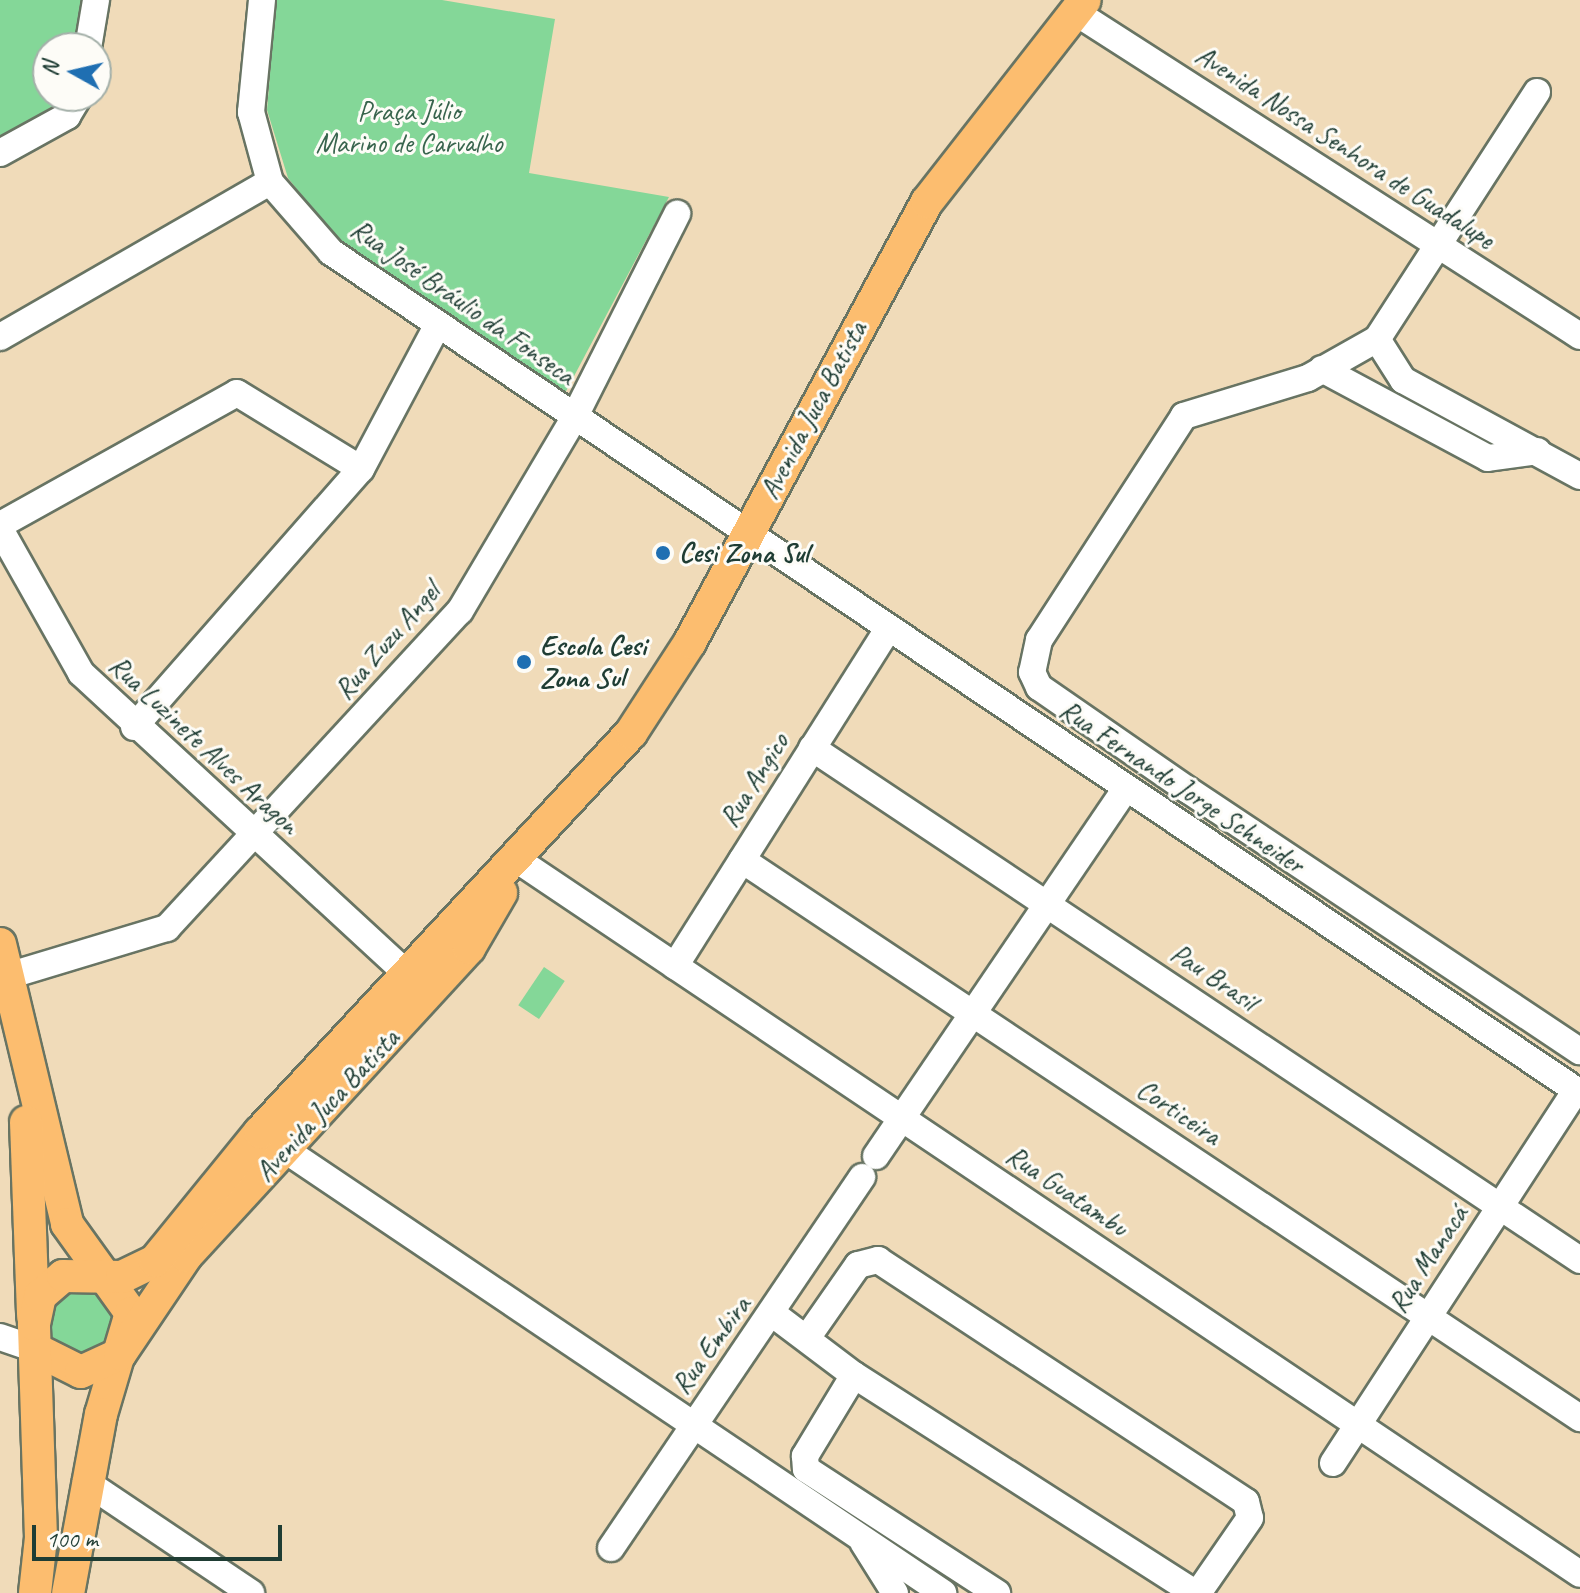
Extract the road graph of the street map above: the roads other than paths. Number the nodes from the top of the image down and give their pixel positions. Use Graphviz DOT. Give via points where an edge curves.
graph roads {
  1 [pos="96,0"];
  2 [pos="262,0"];
  3 [pos="1080,6"];
  4 [pos="91,32"];
  5 [pos="1537,92"];
  6 [pos="69,112"];
  7 [pos="0,153"];
  8 [pos="270,182"];
  9 [pos="677,214"];
  10 [pos="1437,244"];
  11 [pos="437,326"];
  12 [pos="1579,332"];
  13 [pos="0,337"];
  14 [pos="1377,339"];
  15 [pos="1322,369"];
  16 [pos="574,418"];
  17 [pos="1538,451"];
  18 [pos="361,469"];
  19 [pos="1580,476"];
  20 [pos="0,527"];
  21 [pos="748,534"];
  22 [pos="889,628"];
  23 [pos="134,727"];
  24 [pos="812,748"];
  25 [pos="1126,788"];
  26 [pos="254,837"];
  27 [pos="742,860"];
  28 [pos="519,861"];
  29 [pos="1046,904"];
  30 [pos="458,938"];
  31 [pos="0,944"];
  32 [pos="675,966"];
  33 [pos="406,973"];
  34 [pos="11,975"];
  35 [pos="972,1013"];
  36 [pos="24,1047"];
  37 [pos="1580,1051"];
  38 [pos="1578,1091"];
  39 [pos="900,1117"];
  40 [pos="260,1132"];
  41 [pos="285,1153"];
  42 [pos="1500,1207"];
  43 [pos="1580,1260"];
  44 [pos="105,1277"];
  45 [pos="773,1314"];
  46 [pos="1428,1317"];
  47 [pos="34,1336"];
  48 [pos="0,1337"];
  49 [pos="807,1338"];
  50 [pos="127,1344"];
  51 [pos="854,1375"];
  52 [pos="1580,1418"];
  53 [pos="695,1423"];
  54 [pos="1358,1425"];
  55 [pos="1333,1463"];
  56 [pos="86,1482"];
  57 [pos="862,1538"];
  58 [pos="611,1548"];
  59 [pos="1580,1574"];
  60 [pos="35,1593"];
  61 [pos="68,1593"];
  62 [pos="251,1593"];
  63 [pos="895,1593"];
  64 [pos="943,1593"];
  65 [pos="997,1593"];
  66 [pos="1196,1593"];
  1 -- 4 [label="street"];
  2 -- 8 [label="street, Rua José Bráulio da Fonseca" via="251,112"];
  3 -- 10 [label="street, Avenida Nossa Senhora de Guadalupe"];
  3 -- 21 [label="main road, Avenida Juca Batista" via="927,202"];
  5 -- 10 [label="street"];
  6 -- 7 [label="street"];
  8 -- 11 [label="street, Rua José Bráulio da Fonseca" via="331,252"];
  8 -- 13 [label="street"];
  9 -- 16 [label="street, Rua Zuzu Angel"];
  10 -- 12 [label="street, Avenida Nossa Senhora de Guadalupe"];
  10 -- 14 [label="street"];
  11 -- 16 [label="street, Rua José Bráulio da Fonseca"];
  11 -- 18 [label="street"];
  14 -- 15 [label="street"];
  14 -- 17 [label="street" via="1403,380"];
  15 -- 17 [label="street" via="1488,458"];
  15 -- 37 [label="street" via="1184,416 1039,640 1032,672 1039,687 1126,748"];
  16 -- 21 [label="street, Rua José Bráulio da Fonseca"];
  16 -- 26 [label="street, Rua Zuzu Angel" via="460,611"];
  17 -- 19 [label="street"];
  18 -- 20 [label="street" via="237,393"];
  18 -- 23 [label="street"];
  20 -- 23 [label="street, Rua Luzinete Alves Aragon" via="81,673"];
  21 -- 22 [label="street, Rua Fernando Jorge Schneider"];
  21 -- 28 [label="main road, Avenida Juca Batista" via="631,733"];
  22 -- 24 [label="street, Rua Angico"];
  22 -- 25 [label="street, Rua Fernando Jorge Schneider"];
  23 -- 26 [label="street, Rua Luzinete Alves Aragon"];
  24 -- 27 [label="street, Rua Angico"];
  24 -- 29 [label="street, Pau Brasil"];
  25 -- 29 [label="street, Rua Embira"];
  25 -- 38 [label="street, Rua Fernando Jorge Schneider"];
  26 -- 33 [label="street, Rua Luzinete Alves Aragon"];
  26 -- 34 [label="street, Rua Zuzu Angel" via="167,928"];
  27 -- 32 [label="street, Rua Angico"];
  27 -- 35 [label="street, Corticeira"];
  28 -- 30 [label="main road, Avenida Juca Batista"];
  28 -- 32 [label="street, Rua Guatambu"];
  29 -- 35 [label="street, Rua Embira"];
  29 -- 42 [label="street, Pau Brasil"];
  30 -- 33 [label="main road, Avenida Juca Batista"];
  30 -- 41 [label="main road, Avenida Juca Batista"];
  31 -- 34 [label="main road"];
  32 -- 39 [label="street, Rua Guatambu"];
  33 -- 40 [label="main road, Avenida Juca Batista"];
  34 -- 36 [label="main road"];
  35 -- 39 [label="street, Rua Embira"];
  35 -- 46 [label="street, Corticeira"];
  36 -- 44 [label="main road" via="67,1224"];
  36 -- 47 [label="main road"];
  38 -- 42 [label="street, Rua Manacá"];
  39 -- 45 [label="street, Rua Embira"];
  39 -- 54 [label="street, Rua Guatambu"];
  40 -- 41 [label="street"];
  40 -- 44 [label="main road, Avenida Juca Batista" via="155,1261"];
  41 -- 50 [label="main road, Avenida Juca Batista" via="186,1256"];
  41 -- 53 [label="street"];
  42 -- 43 [label="street, Pau Brasil"];
  42 -- 46 [label="street, Rua Manacá"];
  44 -- 47 [label="main road" via="63,1276 40,1296"];
  44 -- 50 [label="main road" via="127,1298"];
  45 -- 49 [label="street"];
  45 -- 53 [label="street, Rua Embira"];
  46 -- 52 [label="street, Corticeira"];
  46 -- 54 [label="street, Rua Manacá"];
  47 -- 48 [label="street"];
  47 -- 50 [label="main road, Avenida Juca Batista" via="81,1372 109,1364"];
  47 -- 60 [label="main road" via="41,1538"];
  49 -- 51 [label="street"];
  49 -- 66 [label="street" via="858,1265 878,1260 1246,1502 1250,1518"];
  50 -- 56 [label="main road, Avenida Juca Batista"];
  51 -- 65 [label="street" via="805,1456 806,1469"];
  51 -- 66 [label="street"];
  53 -- 57 [label="street"];
  53 -- 58 [label="street, Rua Embira"];
  54 -- 55 [label="street, Rua Manacá"];
  54 -- 59 [label="street, Rua Guatambu"];
  56 -- 61 [label="main road, Avenida Juca Batista"];
  56 -- 62 [label="street"];
  57 -- 63 [label="street"];
  57 -- 64 [label="street"];
}
